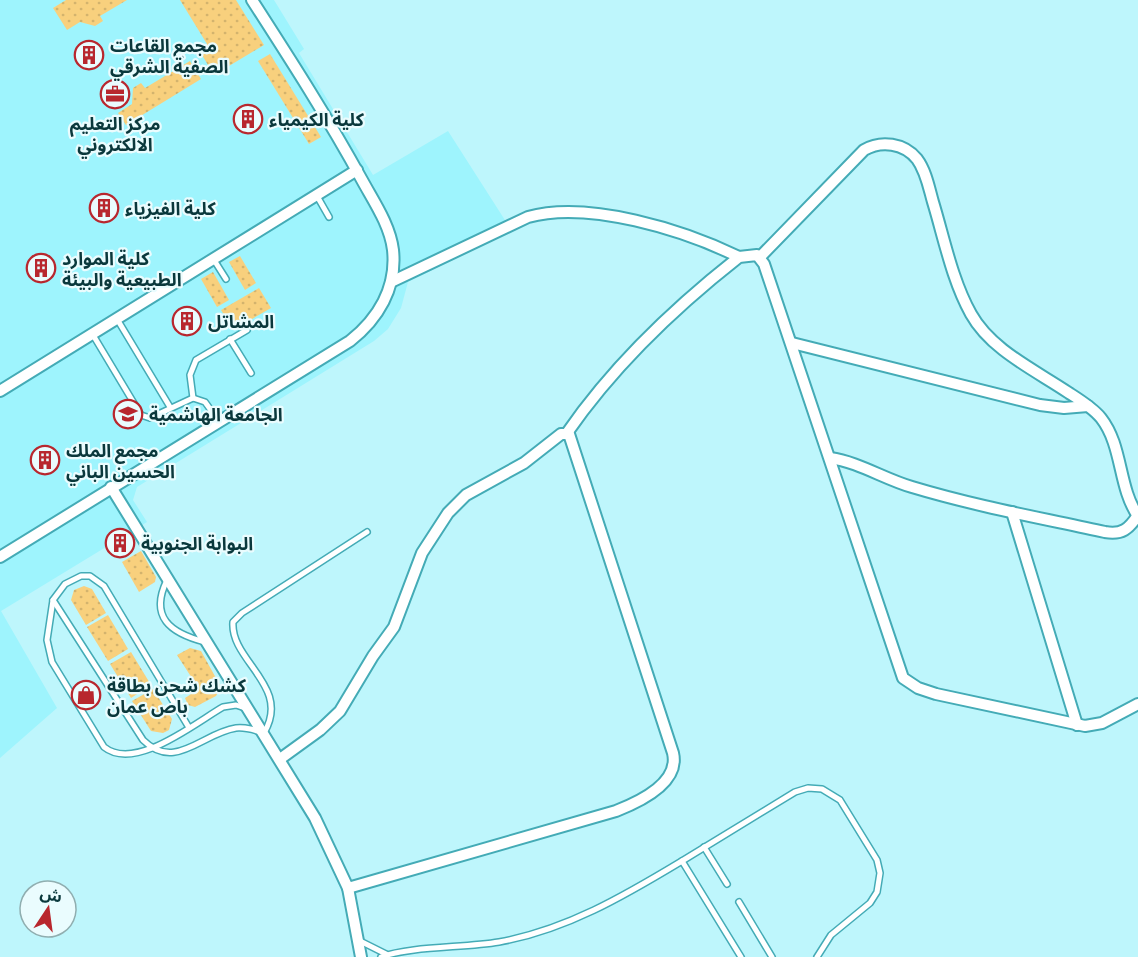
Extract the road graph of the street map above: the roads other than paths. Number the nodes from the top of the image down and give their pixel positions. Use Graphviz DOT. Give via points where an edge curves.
graph roads {
  1 [pos="252,0"];
  2 [pos="357,170"];
  3 [pos="316,194"];
  4 [pos="329,217"];
  5 [pos="739,256"];
  6 [pos="760,257"];
  7 [pos="213,258"];
  8 [pos="226,279"];
  9 [pos="391,282"];
  10 [pos="117,319"];
  11 [pos="247,330"];
  12 [pos="92,333"];
  13 [pos="230,339"];
  14 [pos="792,343"];
  15 [pos="250,373"];
  16 [pos="0,391"];
  17 [pos="193,398"];
  18 [pos="1088,406"];
  19 [pos="170,407"];
  20 [pos="219,420"];
  21 [pos="567,433"];
  22 [pos="830,458"];
  23 [pos="111,487"];
  24 [pos="1012,512"];
  25 [pos="1138,515"];
  26 [pos="366,532"];
  27 [pos="0,557"];
  28 [pos="168,579"];
  29 [pos="53,600"];
  30 [pos="208,642"];
  31 [pos="1138,704"];
  32 [pos="251,710"];
  33 [pos="1077,725"];
  34 [pos="188,726"];
  35 [pos="264,733"];
  36 [pos="152,749"];
  37 [pos="280,759"];
  38 [pos="704,848"];
  39 [pos="682,861"];
  40 [pos="727,884"];
  41 [pos="348,888"];
  42 [pos="739,902"];
  43 [pos="358,940"];
  44 [pos="387,955"];
  45 [pos="361,957"];
  46 [pos="381,957"];
  47 [pos="741,957"];
  48 [pos="772,957"];
  49 [pos="817,957"];
  1 -- 2 [label="street"];
  2 -- 3 [label="street"];
  2 -- 9 [label="street" via="389,234 393,257"];
  3 -- 4 [label="lane"];
  3 -- 7 [label="street"];
  5 -- 6 [label="street"];
  5 -- 9 [label="street" via="704,241 639,223 542,213"];
  5 -- 21 [label="street" via="635,348"];
  6 -- 14 [label="street"];
  6 -- 18 [label="street" via="864,150 879,144 903,148 923,169 958,283 979,326 999,347"];
  7 -- 8 [label="lane"];
  7 -- 10 [label="street"];
  9 -- 20 [label="street" via="379,312 361,332"];
  10 -- 12 [label="street"];
  10 -- 19 [label="lane"];
  11 -- 13 [label="lane"];
  12 -- 16 [label="street"];
  12 -- 19 [label="lane" via="141,415 150,418"];
  13 -- 15 [label="lane"];
  13 -- 17 [label="lane" via="199,356 193,365"];
  14 -- 18 [label="street" via="1040,405"];
  14 -- 22 [label="street"];
  17 -- 19 [label="lane"];
  17 -- 20 [label="lane" via="205,402"];
  18 -- 25 [label="street" via="1106,426"];
  20 -- 23 [label="street"];
  21 -- 37 [label="street" via="524,463 466,495 448,513 422,554 399,619 340,711"];
  21 -- 41 [label="street" via="673,753 672,771 646,796 616,811"];
  22 -- 24 [label="street" via="852,462 914,488"];
  22 -- 33 [label="street" via="903,678 936,694"];
  23 -- 27 [label="street"];
  23 -- 28 [label="street"];
  24 -- 25 [label="street" via="1118,534 1131,526"];
  24 -- 33 [label="street"];
  26 -- 35 [label="lane" via="233,622 235,635 271,699 272,716"];
  28 -- 30 [label="street"];
  28 -- 30 [label="lane" via="159,600 166,619 179,634"];
  29 -- 34 [label="lane" via="73,579 90,576 98,580"];
  29 -- 36 [label="lane"];
  29 -- 36 [label="lane" via="47,629 52,662 104,747 127,755"];
  30 -- 32 [label="street"];
  31 -- 33 [label="street" via="1102,723"];
  32 -- 34 [label="lane" via="236,705 224,707"];
  32 -- 35 [label="street"];
  34 -- 36 [label="lane"];
  35 -- 36 [label="lane" via="240,728 177,753"];
  35 -- 37 [label="street"];
  37 -- 41 [label="street" via="315,818"];
  38 -- 39 [label="lane"];
  38 -- 40 [label="lane"];
  38 -- 49 [label="lane" via="802,790 822,789 840,800 877,860 880,879 870,903 831,935"];
  39 -- 44 [label="lane" via="617,900 554,927 476,946"];
  39 -- 47 [label="lane"];
  41 -- 43 [label="street"];
  42 -- 48 [label="lane"];
  43 -- 44 [label="lane"];
  43 -- 45 [label="street"];
  44 -- 46 [label="lane"];
}
